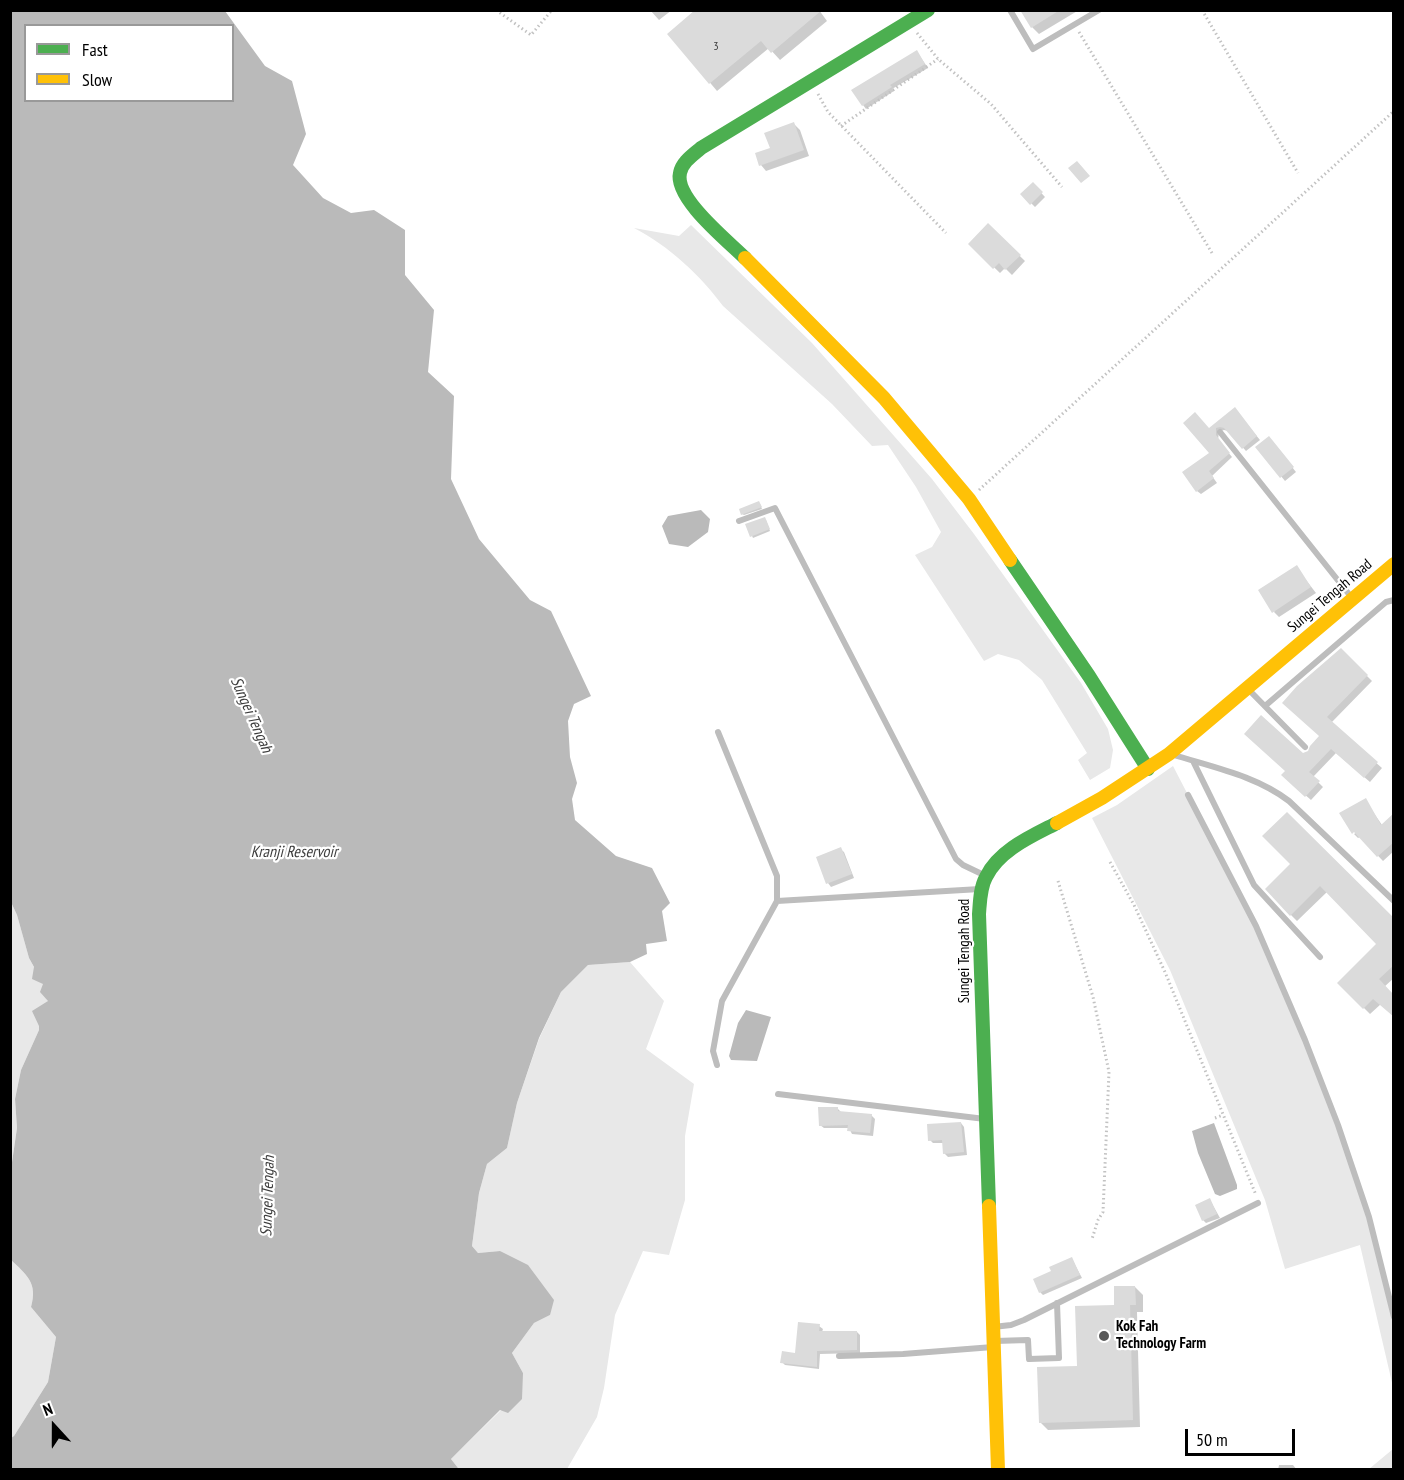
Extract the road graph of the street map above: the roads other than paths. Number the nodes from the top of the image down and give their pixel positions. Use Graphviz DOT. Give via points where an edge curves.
graph roads {
  1 [pos="928,10"];
  2 [pos="1010,10"];
  3 [pos="1099,10"];
  4 [pos="1220,432"];
  5 [pos="739,521"];
  6 [pos="1394,564"];
  7 [pos="1353,598"];
  8 [pos="1394,600"];
  9 [pos="1246,687"];
  10 [pos="1264,706"];
  11 [pos="718,732"];
  12 [pos="1305,747"];
  13 [pos="1169,754"];
  14 [pos="1193,761"];
  15 [pos="1148,769"];
  16 [pos="1188,795"];
  17 [pos="984,882"];
  18 [pos="777,901"];
  19 [pos="1394,901"];
  20 [pos="1320,957"];
  21 [pos="717,1065"];
  22 [pos="778,1094"];
  23 [pos="986,1119"];
  24 [pos="1258,1203"];
  25 [pos="1057,1303"];
  26 [pos="1394,1317"];
  27 [pos="993,1338"];
  28 [pos="839,1356"];
  29 [pos="998,1470"];
  1 -- 15 [label="street" via="701,148 684,161 679,172 682,191 884,398 969,499"];
  2 -- 3 [label="lane" via="1033,50"];
  4 -- 7 [label="lane"];
  5 -- 17 [label="lane" via="775,508 956,859"];
  6 -- 7 [label="street, Sungei Tengah Road"];
  7 -- 9 [label="street, Sungei Tengah Road"];
  8 -- 10 [label="lane" via="1386,602"];
  9 -- 10 [label="lane"];
  9 -- 13 [label="street, Sungei Tengah Road"];
  10 -- 12 [label="lane"];
  11 -- 18 [label="lane" via="774,867"];
  13 -- 14 [label="lane"];
  13 -- 15 [label="street, Sungei Tengah Road"];
  14 -- 19 [label="lane" via="1242,776 1279,793"];
  14 -- 20 [label="lane" via="1254,885"];
  15 -- 17 [label="street, Sungei Tengah Road" via="1020,843 1000,858"];
  16 -- 26 [label="lane" via="1256,926 1305,1040 1370,1217"];
  17 -- 18 [label="lane"];
  17 -- 23 [label="street, Sungei Tengah Road" via="979,914"];
  18 -- 21 [label="lane" via="722,1001 713,1051"];
  22 -- 23 [label="lane"];
  23 -- 27 [label="street, Sungei Tengah Road"];
  24 -- 25 [label="lane"];
  25 -- 27 [label="lane"];
  25 -- 27 [label="lane" via="1059,1358 1029,1359 1028,1340"];
  27 -- 28 [label="lane" via="903,1354"];
  27 -- 29 [label="street, Sungei Tengah Road"];
}
